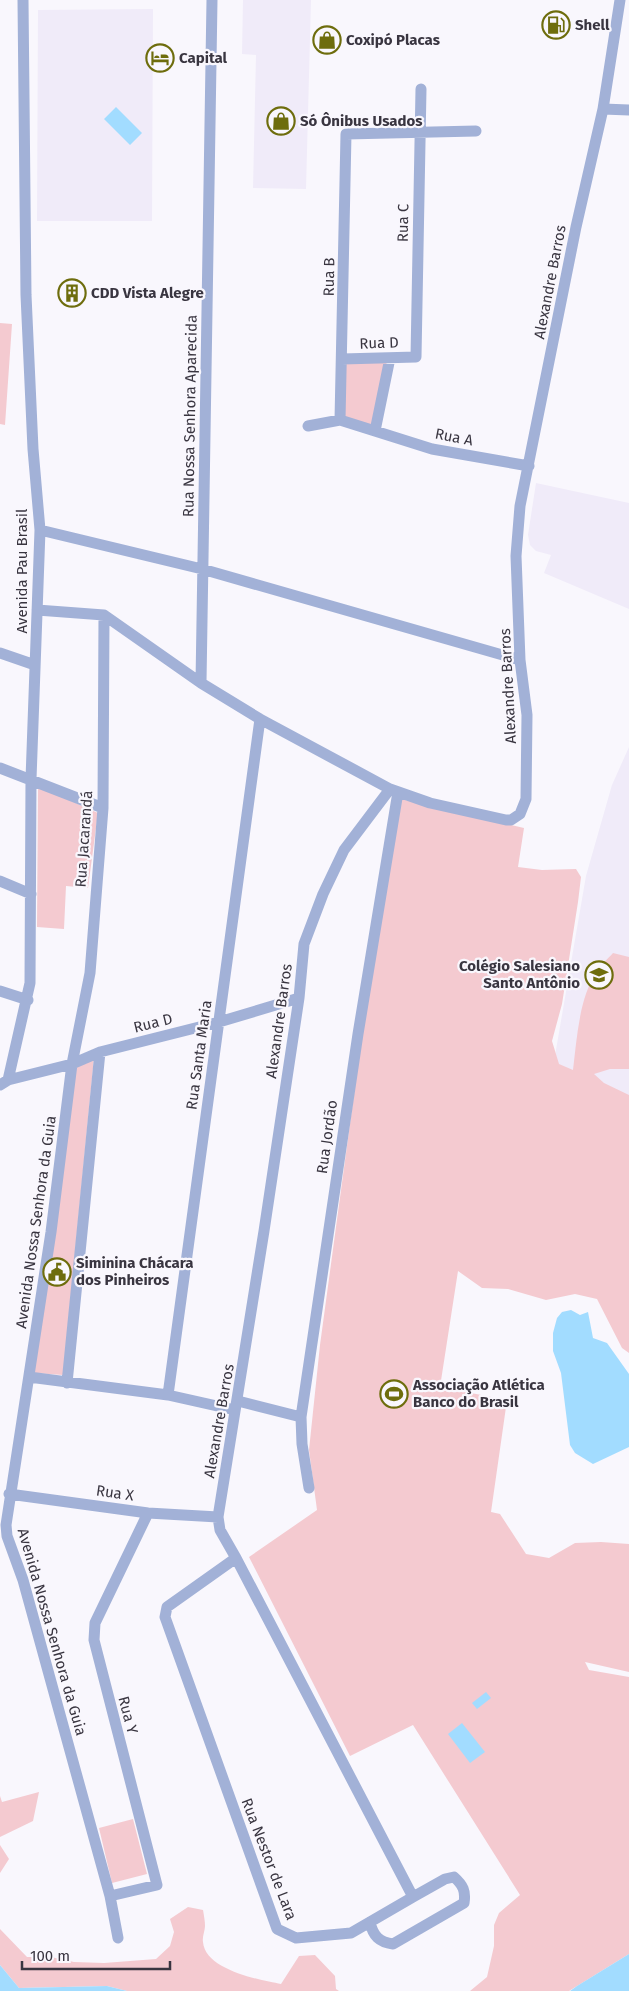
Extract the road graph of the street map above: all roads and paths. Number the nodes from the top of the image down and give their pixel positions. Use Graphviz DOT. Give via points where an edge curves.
graph roads {
  1 [pos="23,0"];
  2 [pos="212,0"];
  3 [pos="620,0"];
  4 [pos="421,89"];
  5 [pos="603,110"];
  6 [pos="629,110"];
  7 [pos="476,131"];
  8 [pos="420,133"];
  9 [pos="416,357"];
  10 [pos="390,358"];
  11 [pos="342,359"];
  12 [pos="340,420"];
  13 [pos="308,426"];
  14 [pos="375,431"];
  15 [pos="529,466"];
  16 [pos="40,530"];
  17 [pos="202,569"];
  18 [pos="37,610"];
  19 [pos="104,615"];
  20 [pos="0,653"];
  21 [pos="520,660"];
  22 [pos="35,665"];
  23 [pos="201,683"];
  24 [pos="260,719"];
  25 [pos="0,768"];
  26 [pos="31,778"];
  27 [pos="394,790"];
  28 [pos="103,808"];
  29 [pos="0,881"];
  30 [pos="31,894"];
  31 [pos="0,991"];
  32 [pos="299,998"];
  33 [pos="28,1000"];
  34 [pos="219,1022"];
  35 [pos="100,1052"];
  36 [pos="72,1064"];
  37 [pos="4,1082"];
  38 [pos="29,1377"];
  39 [pos="66,1383"];
  40 [pos="168,1395"];
  41 [pos="236,1405"];
  42 [pos="301,1417"];
  43 [pos="309,1488"];
  44 [pos="9,1494"];
  45 [pos="148,1513"];
  46 [pos="218,1517"];
  47 [pos="236,1558"];
  48 [pos="110,1896"];
  49 [pos="413,1897"];
  50 [pos="370,1922"];
  51 [pos="118,1938"];
  1 -- 16 [label="street, Avenida Pau Brasil" via="26,295"];
  2 -- 17 [label="street, Rua Nossa Senhora Aparecida"];
  3 -- 5 [label="street, Alexandre Barros"];
  4 -- 8 [label="street, Rua C"];
  5 -- 6 [label="street"];
  5 -- 15 [label="street, Alexandre Barros" via="576,227"];
  7 -- 8 [label="street"];
  8 -- 9 [label="street, Rua C"];
  8 -- 11 [label="street, Rua B" via="346,134"];
  9 -- 10 [label="street, Rua D"];
  10 -- 11 [label="street, Rua D"];
  10 -- 14 [label="street"];
  11 -- 12 [label="street, Rua B"];
  12 -- 13 [label="street, Rua A"];
  12 -- 14 [label="street, Rua A"];
  14 -- 15 [label="street, Rua A" via="432,449"];
  15 -- 21 [label="street, Alexandre Barros" via="517,530"];
  16 -- 17 [label="street"];
  16 -- 18 [label="street, Avenida Pau Brasil"];
  17 -- 21 [label="street"];
  17 -- 23 [label="street, Rua Nossa Senhora Aparecida"];
  18 -- 19 [label="street"];
  18 -- 22 [label="street, Avenida Pau Brasil"];
  19 -- 23 [label="street"];
  19 -- 28 [label="street, Rua Jacarandá"];
  20 -- 22 [label="street"];
  21 -- 27 [label="street, Alexandre Barros" via="527,715 526,799 520,814 506,820 430,803"];
  22 -- 26 [label="street, Avenida Pau Brasil"];
  23 -- 24 [label="street"];
  24 -- 27 [label="street"];
  24 -- 34 [label="street, Rua Santa Maria"];
  25 -- 26 [label="street"];
  26 -- 28 [label="street"];
  26 -- 30 [label="street, Avenida Pau Brasil"];
  27 -- 32 [label="street, Alexandre Barros" via="344,850 323,894 304,944"];
  27 -- 42 [label="street, Rua Jordão"];
  28 -- 36 [label="street, Rua Jacarandá" via="90,973"];
  29 -- 30 [label="street"];
  30 -- 33 [label="street, Avenida Pau Brasil" via="32,962"];
  31 -- 33 [label="street"];
  32 -- 34 [label="street, Rua D"];
  32 -- 41 [label="street, Alexandre Barros"];
  33 -- 37 [label="street, Avenida Pau Brasil"];
  34 -- 35 [label="street, Rua D"];
  34 -- 40 [label="street, Rua Santa Maria"];
  35 -- 36 [label="street, Rua D"];
  35 -- 39 [label="street"];
  36 -- 37 [label="street, Rua D"];
  36 -- 38 [label="street, Avenida Nossa Senhora da Guia"];
  38 -- 39 [label="street"];
  38 -- 44 [label="street, Avenida Nossa Senhora da Guia"];
  39 -- 40 [label="street"];
  40 -- 41 [label="street"];
  41 -- 42 [label="street"];
  41 -- 46 [label="street, Alexandre Barros"];
  42 -- 43 [label="street, Rua Jordão"];
  44 -- 45 [label="street, Rua X"];
  44 -- 48 [label="street, Avenida Nossa Senhora da Guia" via="7,1536 23,1580"];
  45 -- 46 [label="street, Rua X"];
  45 -- 48 [label="street, Rua Y" via="95,1623 94,1640 157,1885"];
  46 -- 47 [label="street" via="220,1530"];
  47 -- 49 [label="street"];
  47 -- 50 [label="street, Rua Nestor de Lara" via="167,1607 165,1617 277,1929 296,1938 351,1934"];
  48 -- 51 [label="street, Avenida Nossa Senhora da Guia"];
  49 -- 50 [label="street, Rua Nestor de Lara"];
  49 -- 50 [label="street, Rua Nestor de Lara" via="444,1879 454,1877 462,1884 465,1893 464,1903 393,1944 377,1938 372,1933"];
}
